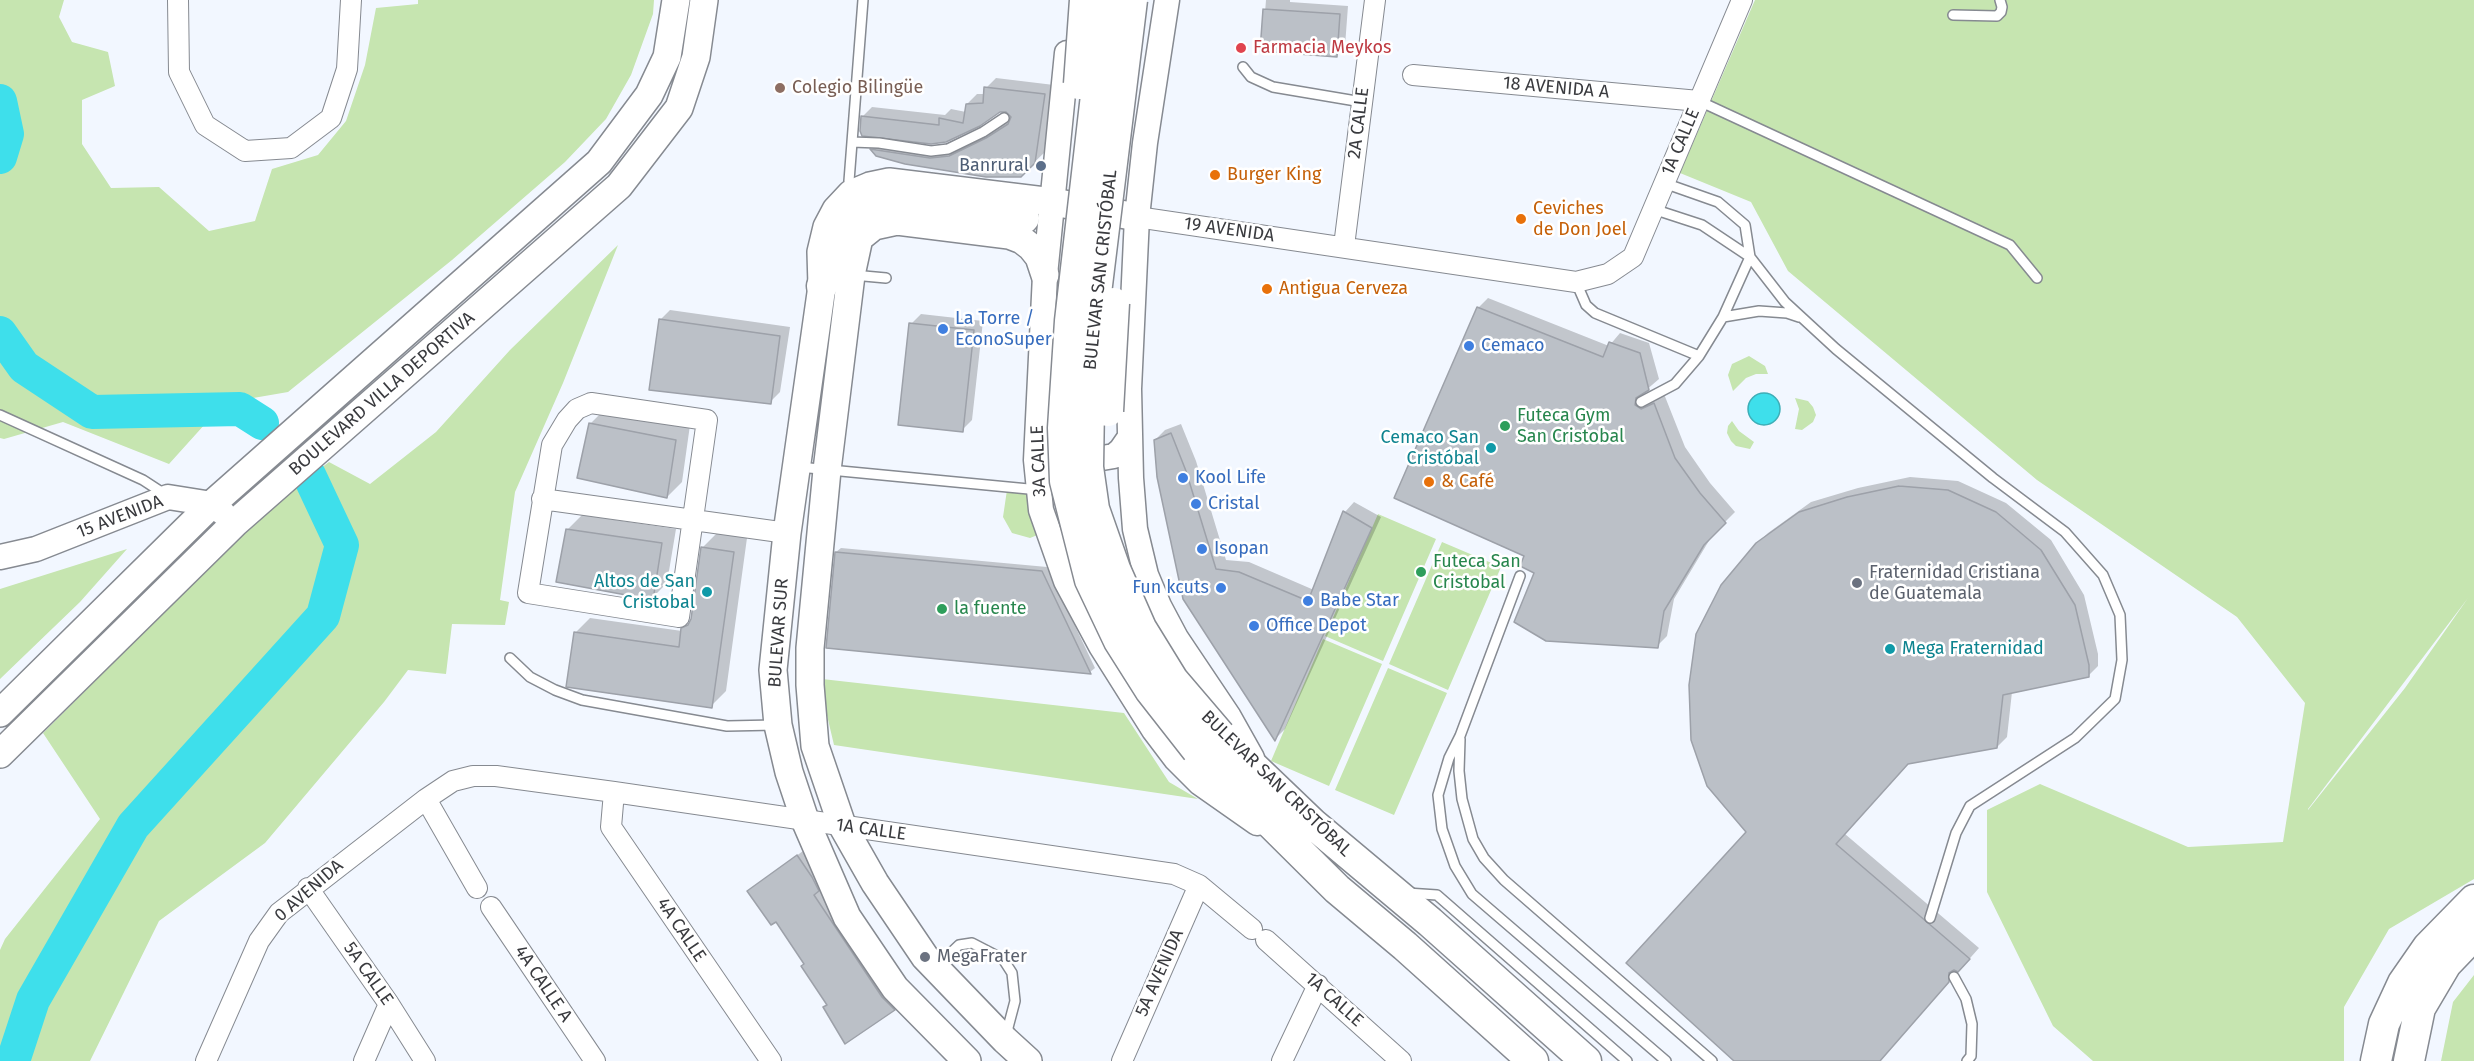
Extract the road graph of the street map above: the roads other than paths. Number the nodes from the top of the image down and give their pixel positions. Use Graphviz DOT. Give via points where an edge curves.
graph roads {
  1 [pos="178,0"];
  2 [pos="351,0"];
  3 [pos="676,0"];
  4 [pos="704,0"];
  5 [pos="862,0"];
  6 [pos="1107,0"];
  7 [pos="1132,0"];
  8 [pos="1375,0"];
  9 [pos="1742,0"];
  10 [pos="2000,0"];
  11 [pos="1166,1"];
  12 [pos="1076,4"];
  13 [pos="1953,15"];
  14 [pos="1243,67"];
  15 [pos="1413,75"];
  16 [pos="1699,101"];
  17 [pos="1362,102"];
  18 [pos="1004,118"];
  19 [pos="852,142"];
  20 [pos="1088,157"];
  21 [pos="1664,183"];
  22 [pos="851,194"];
  23 [pos="1053,202"];
  24 [pos="1653,209"];
  25 [pos="1137,217"];
  26 [pos="1024,218"];
  27 [pos="1344,246"];
  28 [pos="1750,257"];
  29 [pos="1608,274"];
  30 [pos="851,275"];
  31 [pos="1045,275"];
  32 [pos="886,278"];
  33 [pos="2037,278"];
  34 [pos="1576,282"];
  35 [pos="822,286"];
  36 [pos="1114,303"];
  37 [pos="1723,316"];
  38 [pos="1804,318"];
  39 [pos="1699,356"];
  40 [pos="1641,402"];
  41 [pos="0,414"];
  42 [pos="1130,437"];
  43 [pos="1036,460"];
  44 [pos="796,466"];
  45 [pos="827,470"];
  46 [pos="1039,490"];
  47 [pos="168,497"];
  48 [pos="542,499"];
  49 [pos="212,504"];
  50 [pos="692,521"];
  51 [pos="235,523"];
  52 [pos="787,533"];
  53 [pos="0,557"];
  54 [pos="1115,569"];
  55 [pos="1520,576"];
  56 [pos="510,658"];
  57 [pos="0,713"];
  58 [pos="778,725"];
  59 [pos="1460,736"];
  60 [pos="1209,743"];
  61 [pos="0,754"];
  62 [pos="1261,773"];
  63 [pos="473,776"];
  64 [pos="614,792"];
  65 [pos="426,800"];
  66 [pos="805,820"];
  67 [pos="842,825"];
  68 [pos="1307,859"];
  69 [pos="1199,885"];
  70 [pos="308,888"];
  71 [pos="477,888"];
  72 [pos="1392,891"];
  73 [pos="2474,900"];
  74 [pos="491,907"];
  75 [pos="1930,918"];
  76 [pos="2474,935"];
  77 [pos="935,968"];
  78 [pos="1954,977"];
  79 [pos="1318,985"];
  80 [pos="389,1004"];
  81 [pos="1007,1051"];
  82 [pos="965,1060"];
  83 [pos="207,1061"];
  84 [pos="364,1061"];
  85 [pos="425,1061"];
  86 [pos="595,1061"];
  87 [pos="771,1061"];
  88 [pos="1028,1061"];
  89 [pos="1122,1061"];
  90 [pos="1282,1061"];
  91 [pos="1401,1061"];
  92 [pos="1533,1061"];
  93 [pos="1587,1061"];
  94 [pos="1627,1061"];
  95 [pos="1666,1061"];
  96 [pos="1712,1061"];
  97 [pos="1967,1061"];
  98 [pos="2376,1061"];
  99 [pos="2409,1061"];
  1 -- 2 [label="street" via="179,72 205,125 245,151 291,148 331,118 347,69"];
  3 -- 49 [label="main road, BOULEVARD VILLA DEPORTIVA" via="667,57 649,95 599,162"];
  4 -- 51 [label="main road, BOULEVARD VILLA DEPORTIVA" via="696,57 679,108 619,186"];
  5 -- 19 [label="lane"];
  6 -- 20 [label="main road, BULEVAR SAN CRISTÓBAL, bridge"];
  7 -- 54 [label="main road, BULEVAR SAN CRISTÓBAL, bridge" via="1090,342 1088,467 1094,508"];
  8 -- 17 [label="street, 2A CALLE"];
  9 -- 16 [label="street, 1A CALLE"];
  10 -- 13 [label="lane" via="2001,12 1997,16"];
  11 -- 12 [label="street" via="1153,17 1117,33 1087,28 1076,21"];
  11 -- 25 [label="street"];
  12 -- 20 [label="main road, bridge" via="1078,85"];
  12 -- 23 [label="street, 3A CALLE"];
  14 -- 17 [label="lane" via="1251,77 1273,87"];
  15 -- 16 [label="street, 18 AVENIDA A"];
  16 -- 21 [label="street, 1A CALLE"];
  16 -- 33 [label="lane" via="2010,245"];
  17 -- 27 [label="street, 2A CALLE"];
  18 -- 19 [label="lane" via="948,148 931,151 879,142"];
  19 -- 22 [label="lane"];
  20 -- 60 [label="main road, BULEVAR SAN CRISTÓBAL, bridge" via="1062,428 1065,481 1090,580 1119,641 1150,690"];
  21 -- 24 [label="street, 1A CALLE"];
  21 -- 28 [label="lane" via="1718,202 1745,225"];
  22 -- 23 [label="main road, 19 AVENIDA" via="889,182"];
  22 -- 35 [label="main road, BULEVAR SUR" via="827,227 821,252"];
  23 -- 25 [label="main road, 19 AVENIDA"];
  23 -- 31 [label="street, 3A CALLE"];
  24 -- 28 [label="lane" via="1702,225"];
  24 -- 29 [label="street, 1A CALLE" via="1633,257"];
  25 -- 27 [label="street, 19 AVENIDA"];
  25 -- 42 [label="street"];
  26 -- 35 [label="main road" via="874,205 845,230"];
  27 -- 34 [label="street, 19 AVENIDA"];
  28 -- 37 [label="lane"];
  28 -- 38 [label="lane" via="1785,302"];
  29 -- 34 [label="street, 19 AVENIDA"];
  30 -- 31 [label="main road" via="858,238 874,226 897,221 1009,235 1031,247"];
  30 -- 32 [label="lane"];
  30 -- 45 [label="main road, BULEVAR SUR"];
  31 -- 43 [label="street, 3A CALLE"];
  34 -- 39 [label="lane" via="1586,305 1595,313"];
  35 -- 44 [label="main road, BULEVAR SUR"];
  36 -- 54 [label="main road, bridge" via="1107,428 1109,481 1116,522"];
  37 -- 38 [label="lane" via="1759,311"];
  37 -- 39 [label="lane"];
  38 -- 75 [label="lane" via="1836,350 2065,532 2103,575 2120,615 2122,660 2115,699 2075,738 1970,806 1956,833"];
  39 -- 40 [label="lane" via="1676,384"];
  41 -- 47 [label="lane" via="143,480"];
  42 -- 43 [label="street" via="1114,456"];
  42 -- 62 [label="street" via="1135,528 1146,575 1176,638"];
  43 -- 46 [label="street, 3A CALLE"];
  44 -- 45 [label="lane"];
  44 -- 52 [label="main road, BULEVAR SUR"];
  45 -- 46 [label="lane"];
  45 -- 67 [label="main road, BULEVAR SUR" via="810,685 815,746"];
  46 -- 68 [label="street, 3A CALLE" via="1047,531 1066,581 1154,730 1200,783"];
  47 -- 49 [label="street, 15 AVENIDA"];
  47 -- 53 [label="street, 15 AVENIDA" via="36,549"];
  48 -- 50 [label="street"];
  48 -- 50 [label="street" via="552,445 577,409 591,403 697,418 707,420"];
  48 -- 50 [label="street" via="528,592 679,617"];
  49 -- 51 [label="street"];
  49 -- 57 [label="main road, BOULEVARD VILLA DEPORTIVA"];
  50 -- 52 [label="street"];
  51 -- 61 [label="main road, BOULEVARD VILLA DEPORTIVA"];
  52 -- 58 [label="main road, BULEVAR SUR" via="773,670"];
  54 -- 60 [label="main road, BULEVAR SAN CRISTÓBAL, bridge" via="1141,628"];
  55 -- 59 [label="lane"];
  56 -- 58 [label="lane" via="530,676 582,700 727,726"];
  58 -- 66 [label="main road, BULEVAR SUR"];
  59 -- 95 [label="lane" via="1438,795 1442,829 1455,866 1472,894"];
  59 -- 96 [label="lane" via="1462,799 1484,858 1504,880"];
  60 -- 62 [label="main road, BULEVAR SAN CRISTÓBAL"];
  60 -- 68 [label="main road, BULEVAR SAN CRISTÓBAL"];
  62 -- 72 [label="main road, BULEVAR SAN CRISTÓBAL" via="1313,824"];
  63 -- 64 [label="street, 1A CALLE"];
  63 -- 65 [label="street, 0 AVENIDA" via="453,781"];
  64 -- 66 [label="street, 1A CALLE"];
  64 -- 87 [label="street, 4A CALLE" via="611,827"];
  65 -- 70 [label="street, 0 AVENIDA"];
  65 -- 71 [label="street"];
  66 -- 67 [label="street, 1A CALLE"];
  66 -- 82 [label="main road, BULEVAR SUR" via="847,917 895,988"];
  67 -- 69 [label="street, 1A CALLE" via="1174,874"];
  67 -- 77 [label="main road, BULEVAR SUR" via="875,884"];
  68 -- 92 [label="main road, BULEVAR SAN CRISTÓBAL"];
  69 -- 79 [label="street, 1A CALLE"];
  69 -- 89 [label="street, 5A AVENIDA"];
  70 -- 80 [label="street, 5A CALLE"];
  70 -- 83 [label="street, 0 AVENIDA" via="279,913 260,941"];
  72 -- 93 [label="main road, BULEVAR SAN CRISTÓBAL"];
  72 -- 94 [label="lane" via="1437,895"];
  73 -- 98 [label="main road" via="2428,947 2403,983 2384,1024"];
  74 -- 86 [label="street, 4A CALLE A"];
  76 -- 99 [label="main road" via="2446,964 2420,1008"];
  77 -- 81 [label="main road, BULEVAR SUR"];
  77 -- 81 [label="lane" via="959,945 972,943 1003,959 1012,972 1015,1001"];
  78 -- 97 [label="lane" via="1966,999 1972,1024 1971,1056"];
  79 -- 90 [label="street"];
  79 -- 91 [label="street, 1A CALLE"];
  80 -- 84 [label="street"];
  80 -- 85 [label="street, 5A CALLE"];
  81 -- 88 [label="main road, BULEVAR SUR"];
}
